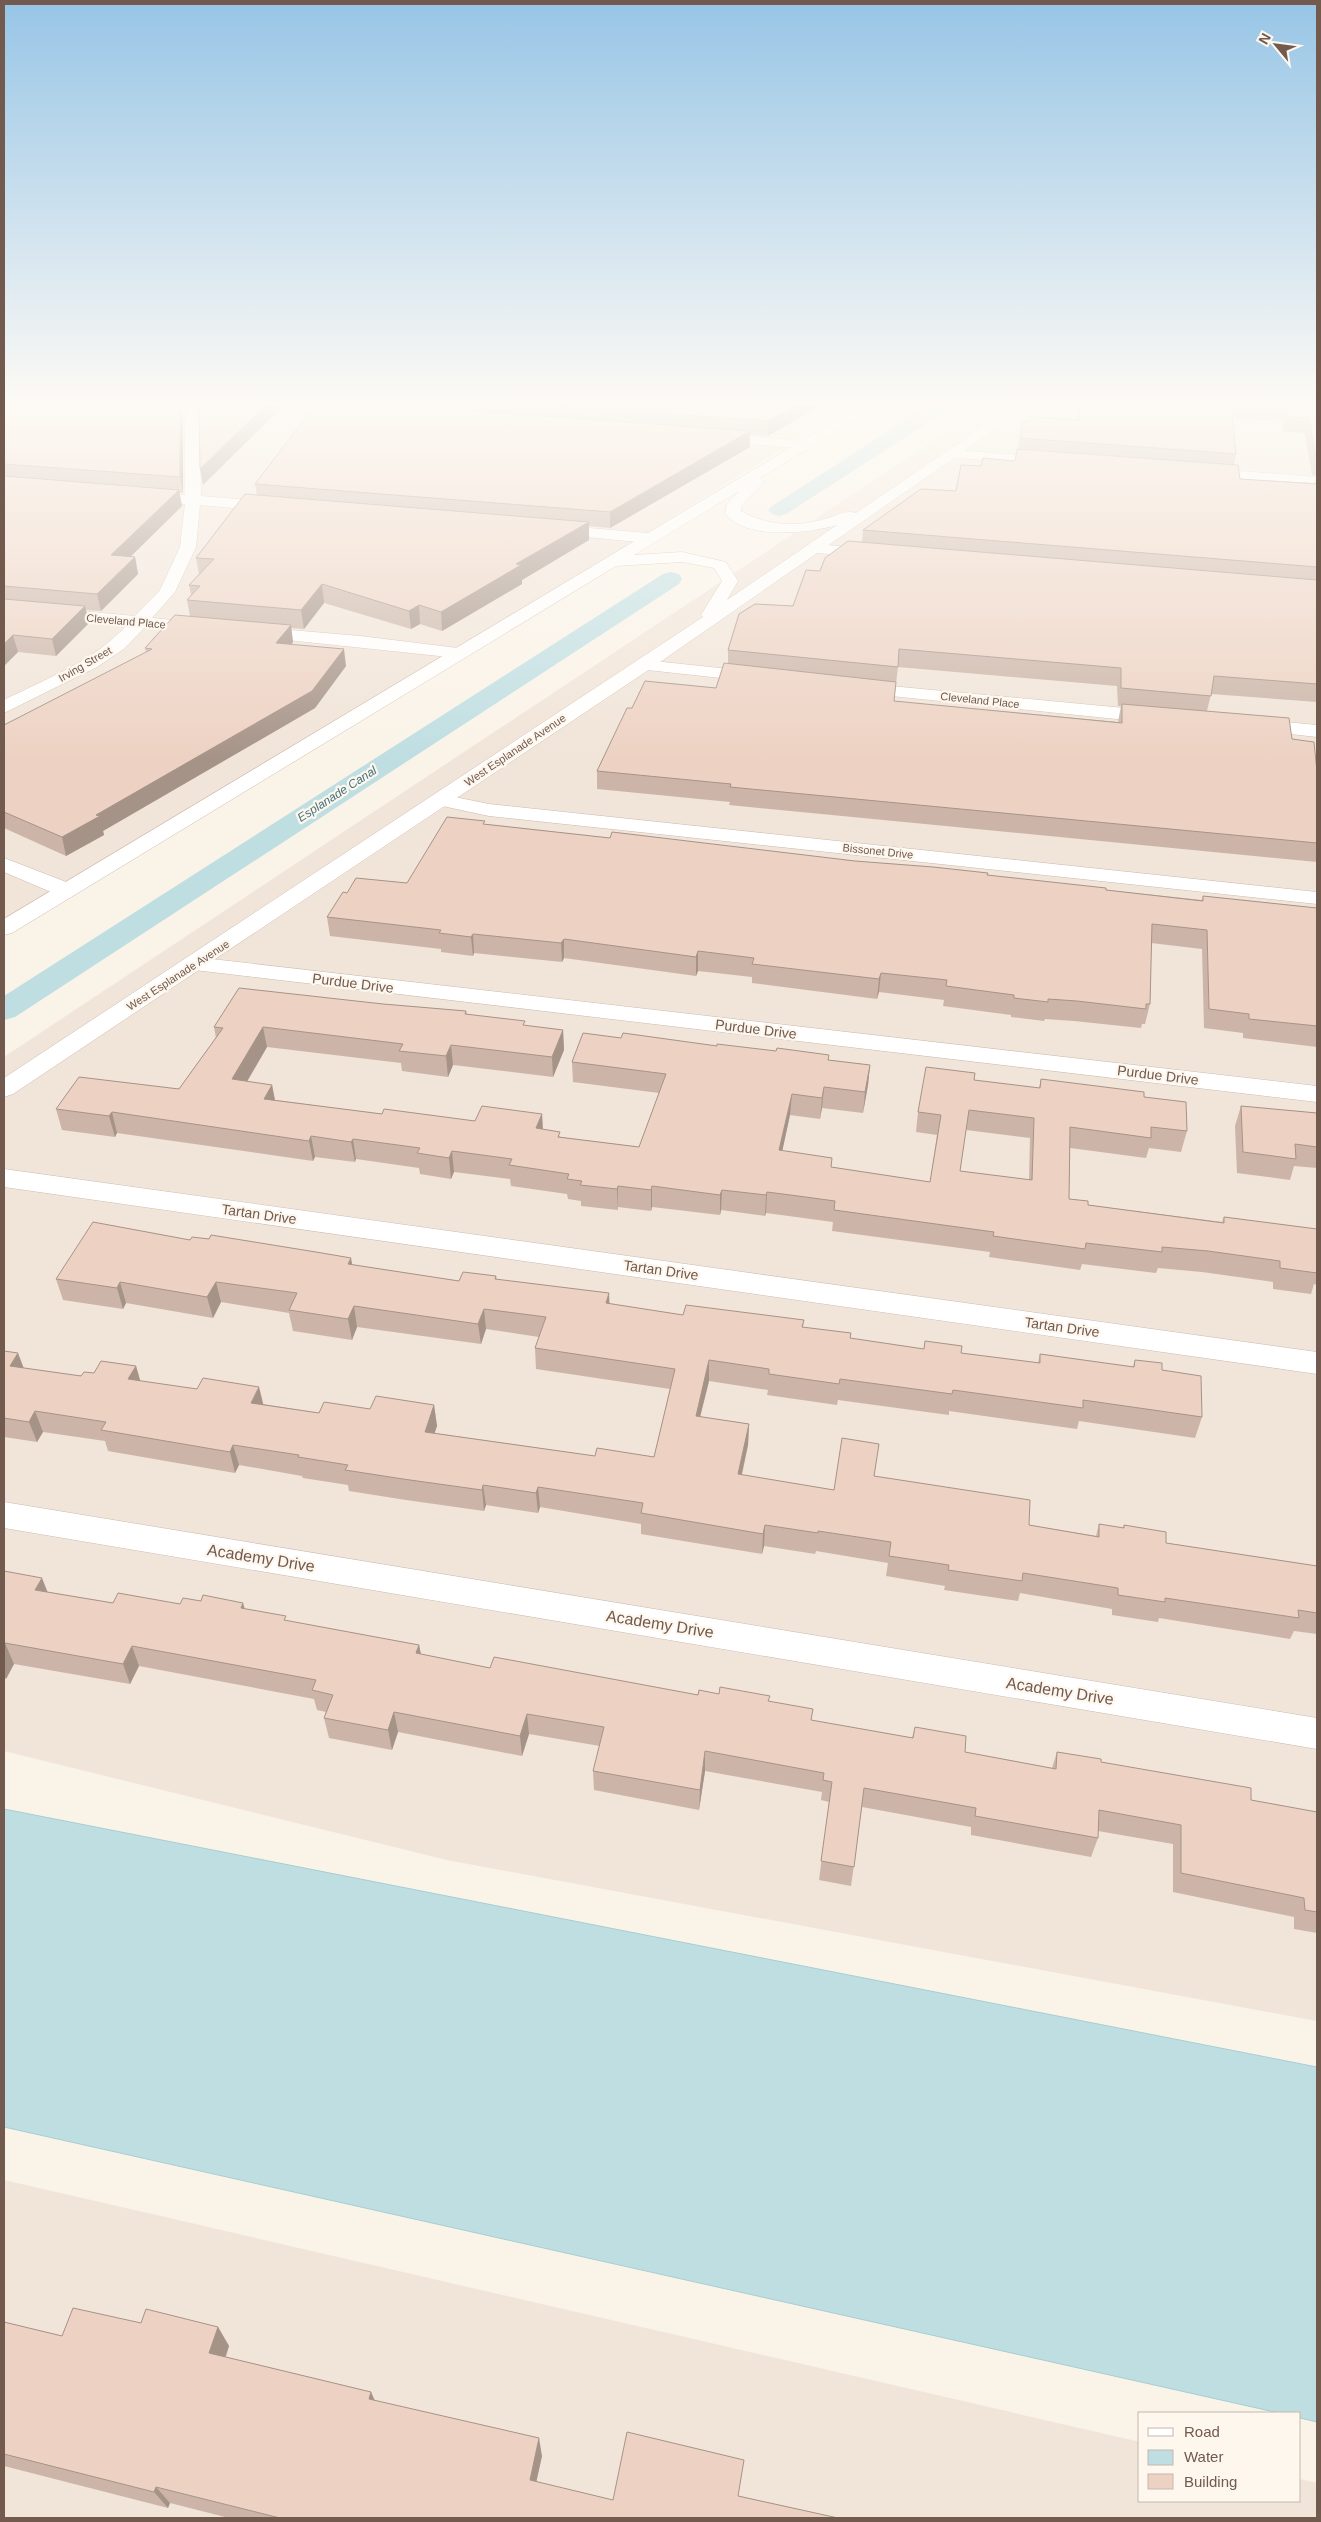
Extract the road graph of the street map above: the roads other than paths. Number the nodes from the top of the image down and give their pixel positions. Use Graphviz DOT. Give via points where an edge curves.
graph roads {
  1 [pos="190,524"];
  2 [pos="673,524"];
  3 [pos="752,524"];
  4 [pos="826,524"];
  5 [pos="852,524"];
  6 [pos="538,529"];
  7 [pos="648,538"];
  8 [pos="816,549"];
  9 [pos="886,555"];
  10 [pos="606,564"];
  11 [pos="4,610"];
  12 [pos="706,621"];
  13 [pos="140,622"];
  14 [pos="216,629"];
  15 [pos="236,630"];
  16 [pos="458,653"];
  17 [pos="644,665"];
  18 [pos="774,679"];
  19 [pos="842,686"];
  20 [pos="4,707"];
  21 [pos="1178,718"];
  22 [pos="1238,724"];
  23 [pos="1317,731"];
  24 [pos="440,800"];
  25 [pos="4,864"];
  26 [pos="66,890"];
  27 [pos="1317,898"];
  28 [pos="4,928"];
  29 [pos="194,964"];
  30 [pos="4,1089"];
  31 [pos="1317,1094"];
  32 [pos="4,1178"];
  33 [pos="1317,1363"];
  34 [pos="4,1515"];
  35 [pos="1317,1734"];
  1 -- 13 [label="street, Irving Street" via="188,547 167,592"];
  2 -- 7 [label="street"];
  3 -- 4 [label="street" via="771,529 805,529"];
  5 -- 8 [label="street, West Esplanade Avenue"];
  6 -- 7 [label="street"];
  7 -- 10 [label="street"];
  8 -- 9 [label="street"];
  8 -- 12 [label="street, West Esplanade Avenue"];
  10 -- 12 [label="street" via="678,556 720,565 730,581"];
  10 -- 16 [label="street"];
  11 -- 13 [label="street, Cleveland Place"];
  12 -- 17 [label="street, West Esplanade Avenue"];
  13 -- 14 [label="street, Cleveland Place"];
  13 -- 20 [label="street, Irving Street" via="119,644 91,663"];
  15 -- 16 [label="street"];
  16 -- 26 [label="street"];
  17 -- 18 [label="street"];
  17 -- 24 [label="street, West Esplanade Avenue"];
  19 -- 21 [label="street, Cleveland Place"];
  22 -- 23 [label="street"];
  24 -- 27 [label="street, Bissonet Drive" via="499,811"];
  24 -- 29 [label="street, West Esplanade Avenue"];
  25 -- 26 [label="street"];
  26 -- 28 [label="street"];
  29 -- 30 [label="street, West Esplanade Avenue"];
  29 -- 31 [label="street, Purdue Drive"];
  32 -- 33 [label="street, Tartan Drive"];
  34 -- 35 [label="street, Academy Drive"];
}
